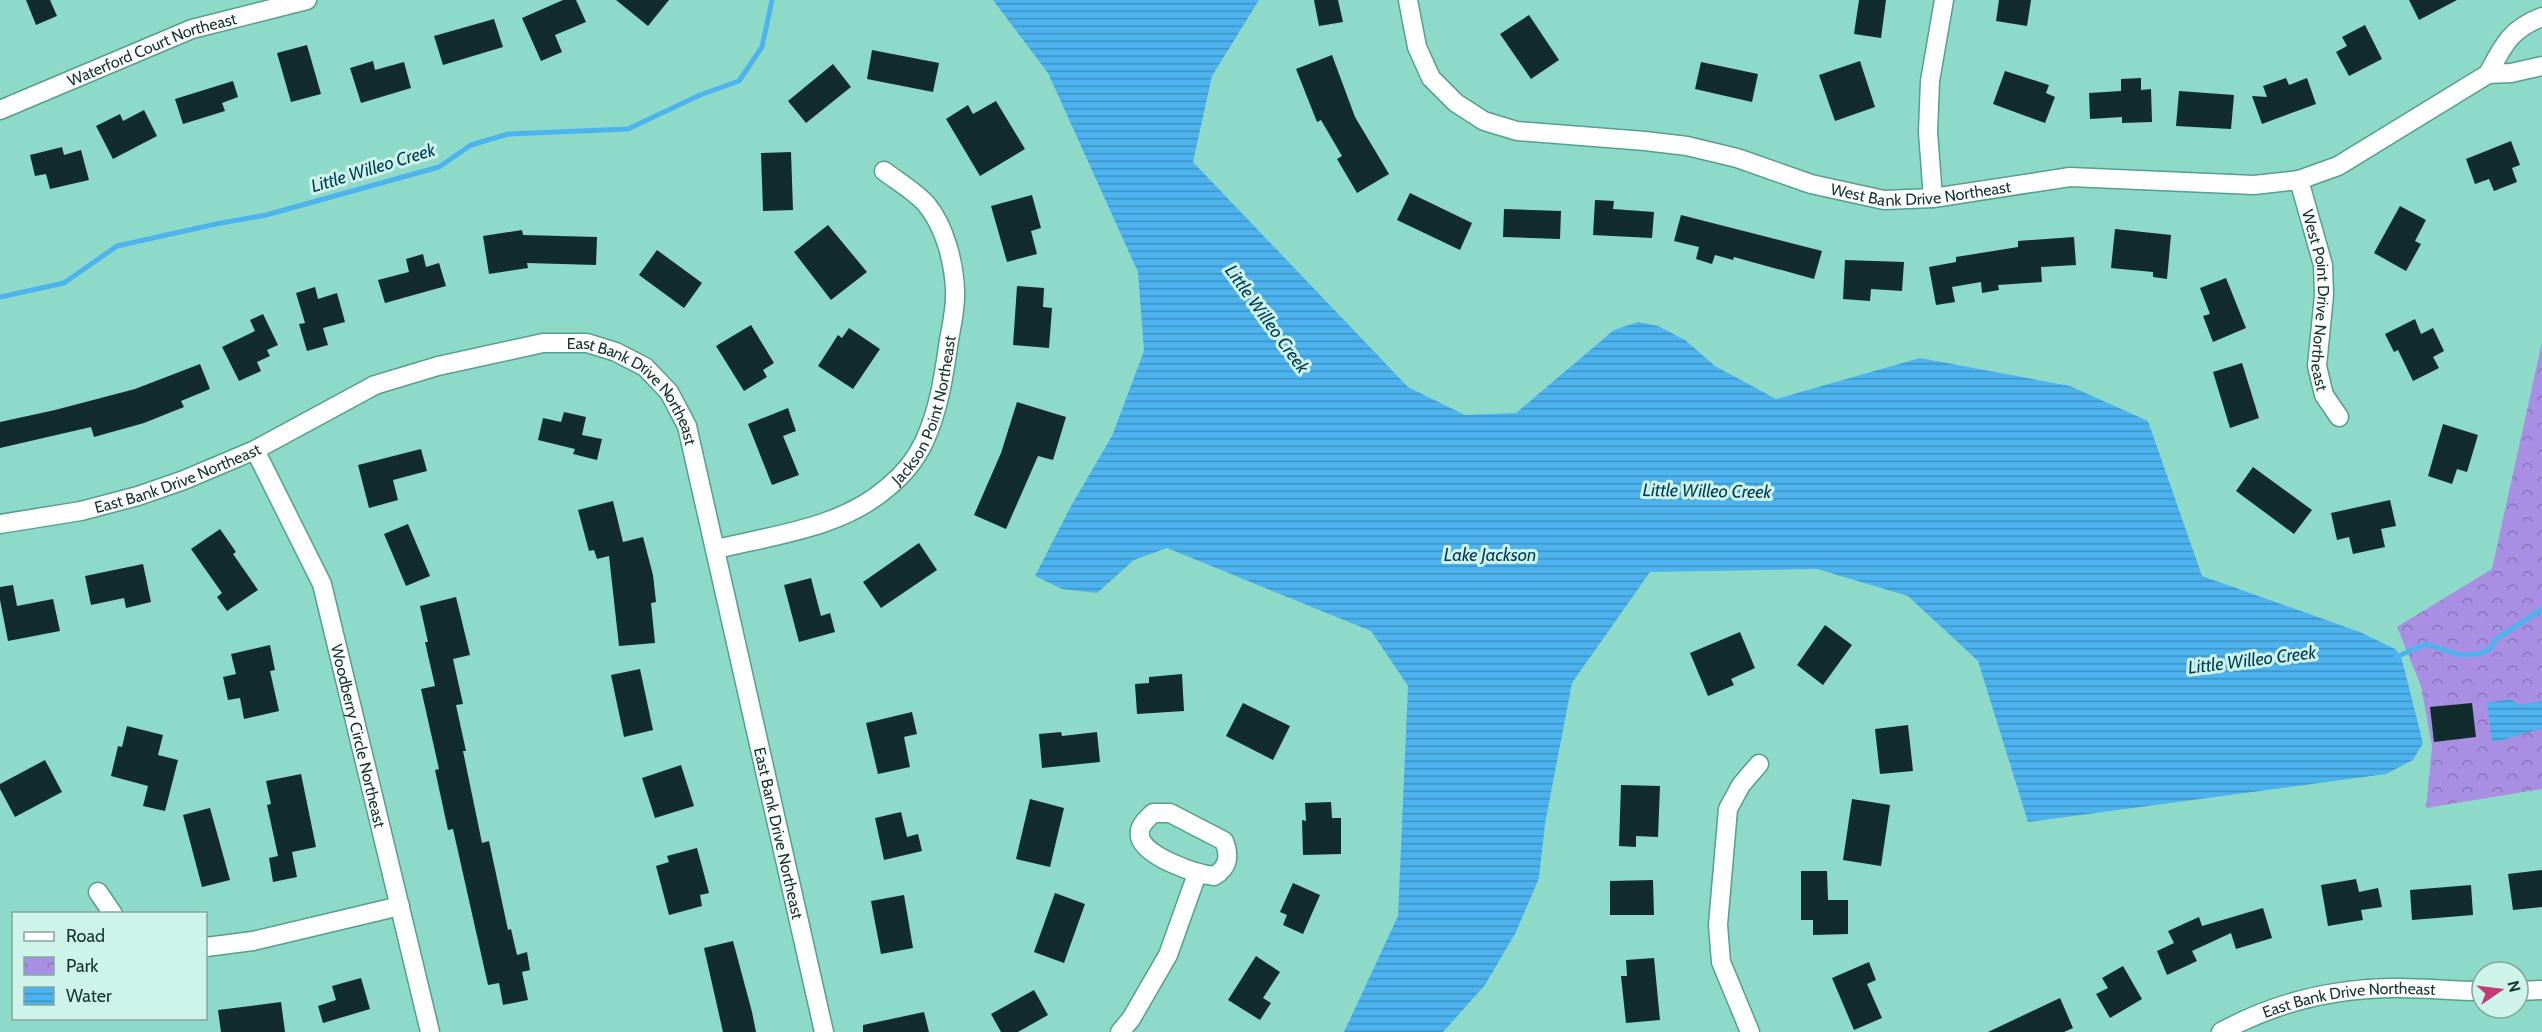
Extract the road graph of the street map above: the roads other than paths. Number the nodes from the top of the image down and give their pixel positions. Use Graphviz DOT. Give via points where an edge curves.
graph roads {
  1 [pos="307,0"];
  2 [pos="1408,0"];
  3 [pos="1944,0"];
  4 [pos="2542,17"];
  5 [pos="2542,66"];
  6 [pos="2488,74"];
  7 [pos="0,110"];
  8 [pos="884,171"];
  9 [pos="2299,180"];
  10 [pos="1934,198"];
  11 [pos="2339,417"];
  12 [pos="255,450"];
  13 [pos="0,524"];
  14 [pos="717,549"];
  15 [pos="1759,764"];
  16 [pos="1197,874"];
  17 [pos="98,892"];
  18 [pos="400,906"];
  19 [pos="112,912"];
  20 [pos="207,947"];
  21 [pos="2470,991"];
  22 [pos="430,1032"];
  23 [pos="824,1032"];
  24 [pos="1120,1032"];
  25 [pos="1750,1032"];
  26 [pos="2221,1032"];
  1 -- 7 [label="street, Waterford Court Northeast" via="192,29"];
  2 -- 10 [label="street, West Bank Drive Northeast" via="1417,47 1431,78 1456,103 1484,122 1517,131 1687,146 1737,158 1811,184 1884,200"];
  3 -- 10 [label="street" via="1930,81 1928,132"];
  4 -- 6 [label="street, West Bank Drive Northeast" via="2512,34"];
  5 -- 6 [label="street, West Bank Drive Northeast"];
  6 -- 9 [label="street, West Bank Drive Northeast" via="2338,166"];
  8 -- 14 [label="street, Jackson Point Northeast" via="927,204 942,232 953,266 955,293 944,374 923,445 903,474 847,514 814,526"];
  9 -- 10 [label="street, West Bank Drive Northeast" via="2254,185 2070,177"];
  9 -- 11 [label="street, West Point Drive Northeast" via="2323,266 2325,295 2317,366 2324,395"];
  12 -- 13 [label="street, East Bank Drive Northeast" via="138,496 81,511"];
  12 -- 14 [label="street, East Bank Drive Northeast" via="375,385 438,366 543,343 587,343 616,351 645,367 669,393 687,426"];
  12 -- 18 [label="street, Woodberry Circle Northeast" via="322,584"];
  14 -- 23 [label="street, East Bank Drive Northeast"];
  15 -- 25 [label="street" via="1728,809 1718,925 1721,962"];
  16 -- 16 [label="street" via="1214,876 1222,871 1229,852 1224,840 1170,813 1153,813 1141,825 1140,837 1149,850"];
  16 -- 24 [label="street" via="1168,955"];
  17 -- 19 [label="street"];
  18 -- 20 [label="street" via="253,941"];
  18 -- 22 [label="street, Woodberry Circle Northeast"];
  21 -- 26 [label="street, East Bank Drive Northeast" via="2392,988 2328,994 2263,1013"];
}
